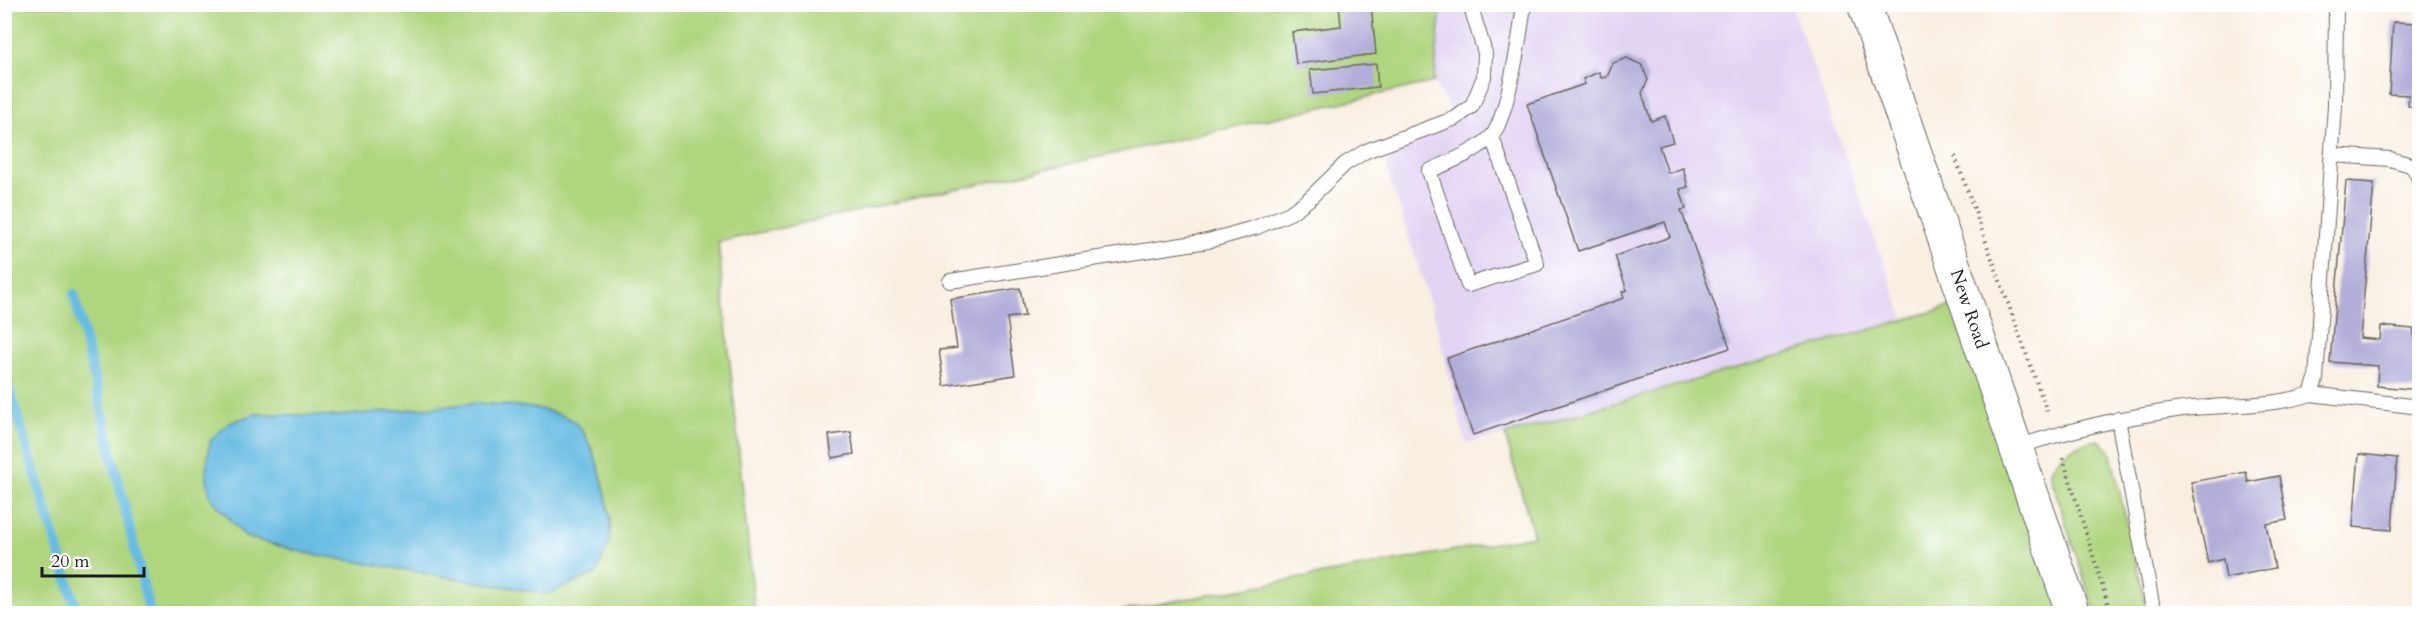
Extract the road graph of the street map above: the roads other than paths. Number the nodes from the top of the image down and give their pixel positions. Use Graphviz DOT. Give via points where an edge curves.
graph roads {
  1 [pos="1470,4"];
  2 [pos="1524,4"];
  3 [pos="1864,4"];
  4 [pos="2336,4"];
  5 [pos="1492,136"];
  6 [pos="2332,155"];
  7 [pos="2420,185"];
  8 [pos="950,281"];
  9 [pos="2311,394"];
  10 [pos="2420,407"];
  11 [pos="2118,419"];
  12 [pos="2016,447"];
  13 [pos="2073,614"];
  14 [pos="2154,614"];
  1 -- 8 [label="lane" via="1485,53 1484,77 1472,106 1455,118 1366,151 1345,164 1290,213 1208,241"];
  2 -- 5 [label="lane" via="1511,85"];
  3 -- 12 [label="main road, New Road"];
  4 -- 6 [label="lane"];
  5 -- 5 [label="lane" via="1430,171 1468,285 1537,264"];
  6 -- 7 [label="lane" via="2390,159 2411,165"];
  6 -- 9 [label="lane" via="2316,379"];
  9 -- 10 [label="lane"];
  9 -- 11 [label="lane" via="2291,400"];
  11 -- 12 [label="lane"];
  11 -- 14 [label="lane"];
  12 -- 13 [label="main road, New Road"];
}
